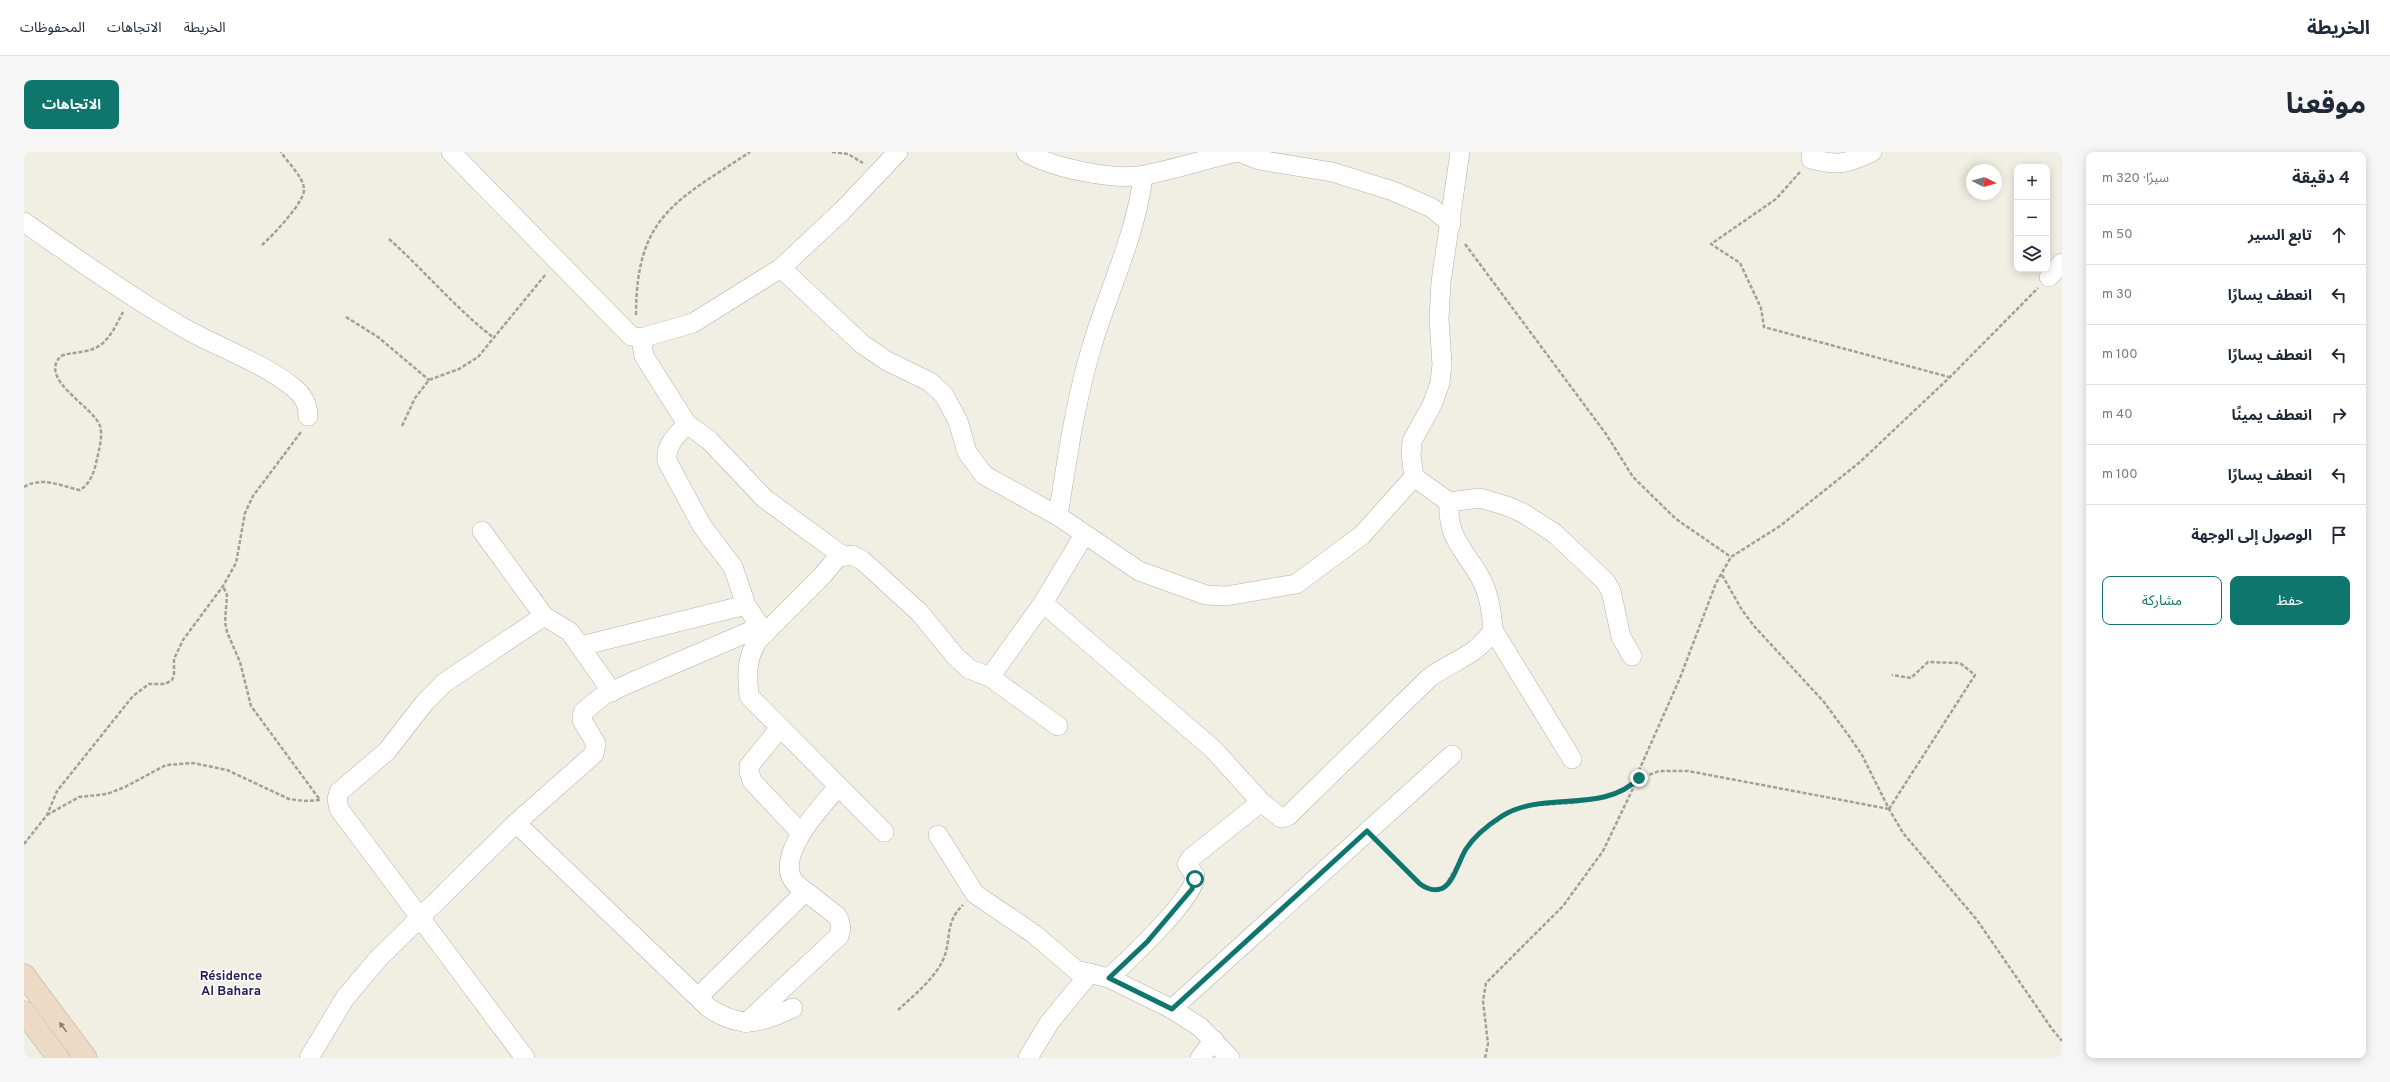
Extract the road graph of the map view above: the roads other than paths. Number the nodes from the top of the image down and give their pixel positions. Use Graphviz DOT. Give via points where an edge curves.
graph roads {
  1 [pos="452,152"];
  2 [pos="898,152"];
  3 [pos="1026,152"];
  4 [pos="1238,152"];
  5 [pos="1460,152"];
  6 [pos="1872,152"];
  7 [pos="1811,156"];
  8 [pos="1144,176"];
  9 [pos="24,222"];
  10 [pos="1451,224"];
  11 [pos="2062,263"];
  12 [pos="781,268"];
  13 [pos="2049,277"];
  14 [pos="639,338"];
  15 [pos="308,416"];
  16 [pos="687,424"];
  17 [pos="1414,477"];
  18 [pos="1449,502"];
  19 [pos="1058,516"];
  20 [pos="482,531"];
  21 [pos="1084,535"];
  22 [pos="844,556"];
  23 [pos="1043,603"];
  24 [pos="746,606"];
  25 [pos="544,616"];
  26 [pos="762,630"];
  27 [pos="1493,630"];
  28 [pos="581,646"];
  29 [pos="1632,656"];
  30 [pos="990,677"];
  31 [pos="612,692"];
  32 [pos="1058,726"];
  33 [pos="780,728"];
  34 [pos="1452,755"];
  35 [pos="1572,759"];
  36 [pos="838,787"];
  37 [pos="1261,802"];
  38 [pos="516,823"];
  39 [pos="884,832"];
  40 [pos="800,833"];
  41 [pos="938,835"];
  42 [pos="805,892"];
  43 [pos="421,917"];
  44 [pos="1090,973"];
  45 [pos="24,975"];
  46 [pos="1109,978"];
  47 [pos="698,997"];
  48 [pos="794,1008"];
  49 [pos="1172,1009"];
  50 [pos="24,1012"];
  51 [pos="746,1023"];
  52 [pos="1214,1040"];
  53 [pos="58,1058"];
  54 [pos="86,1058"];
  55 [pos="309,1058"];
  56 [pos="525,1058"];
  57 [pos="1028,1058"];
  58 [pos="1200,1058"];
  59 [pos="1230,1058"];
  1 -- 14 [label="street" via="628,334"];
  2 -- 12 [label="street" via="842,211"];
  3 -- 8 [label="street" via="1045,162 1074,170 1107,175"];
  4 -- 8 [label="street"];
  4 -- 10 [label="street" via="1259,160 1332,172 1393,191 1432,208"];
  5 -- 10 [label="street"];
  6 -- 7 [label="street" via="1852,162 1840,164"];
  8 -- 19 [label="street" via="1136,216 1091,349"];
  9 -- 15 [label="street" via="184,328 263,368 293,388 304,398 308,406"];
  10 -- 17 [label="street" via="1441,282 1440,383 1432,405 1412,441"];
  11 -- 13 [label="street"];
  12 -- 14 [label="street" via="693,323"];
  12 -- 19 [label="street" via="862,344 887,361 930,382 944,395 958,421 967,452 984,475"];
  14 -- 16 [label="street" via="644,356"];
  16 -- 22 [label="street" via="709,440 766,499"];
  16 -- 24 [label="street" via="669,444 667,461 702,526 733,567"];
  17 -- 18 [label="street"];
  17 -- 21 [label="street" via="1362,535 1296,584 1226,596 1206,595 1139,571"];
  18 -- 27 [label="street" via="1448,517 1452,532 1457,546 1481,580 1492,617"];
  18 -- 29 [label="street" via="1480,498 1522,513 1554,533 1605,581 1613,598 1621,637"];
  19 -- 21 [label="street"];
  20 -- 25 [label="street"];
  21 -- 23 [label="street"];
  22 -- 26 [label="street" via="836,558 822,576"];
  22 -- 30 [label="street" via="857,557 867,564 920,613 969,669"];
  23 -- 30 [label="street"];
  23 -- 37 [label="street" via="1212,749"];
  24 -- 26 [label="street"];
  24 -- 28 [label="street"];
  25 -- 28 [label="street" via="570,632"];
  25 -- 43 [label="street" via="444,683 386,750 338,796 339,809"];
  26 -- 31 [label="street"];
  26 -- 33 [label="street" via="752,649 747,672 749,696"];
  27 -- 35 [label="street"];
  27 -- 37 [label="street" via="1479,649 1429,678 1288,816 1280,818"];
  28 -- 31 [label="street"];
  30 -- 32 [label="street"];
  31 -- 38 [label="street" via="604,695 582,714 582,720 595,741 594,754"];
  33 -- 36 [label="street"];
  33 -- 40 [label="street" via="749,766 749,772 752,781"];
  34 -- 49 [label="street"];
  36 -- 39 [label="street"];
  36 -- 40 [label="street"];
  37 -- 46 [label="street" via="1191,858 1187,864 1195,876 1192,889 1147,942"];
  38 -- 43 [label="street"];
  38 -- 47 [label="street"];
  40 -- 42 [label="street" via="792,857 790,874 793,881"];
  41 -- 44 [label="street" via="975,894 1034,934 1076,970"];
  42 -- 47 [label="street"];
  42 -- 51 [label="street" via="837,916 841,927 839,936"];
  43 -- 55 [label="street" via="361,978 331,1018"];
  43 -- 56 [label="street"];
  44 -- 46 [label="street"];
  44 -- 57 [label="street" via="1049,1023"];
  54 -- 45 [label="main road, one-way"];
  46 -- 49 [label="street"];
  47 -- 51 [label="street" via="720,1015"];
  48 -- 51 [label="street" via="754,1023"];
  49 -- 52 [label="street"];
  50 -- 53 [label="main road"];
  52 -- 58 [label="street"];
  52 -- 59 [label="street"];
}
